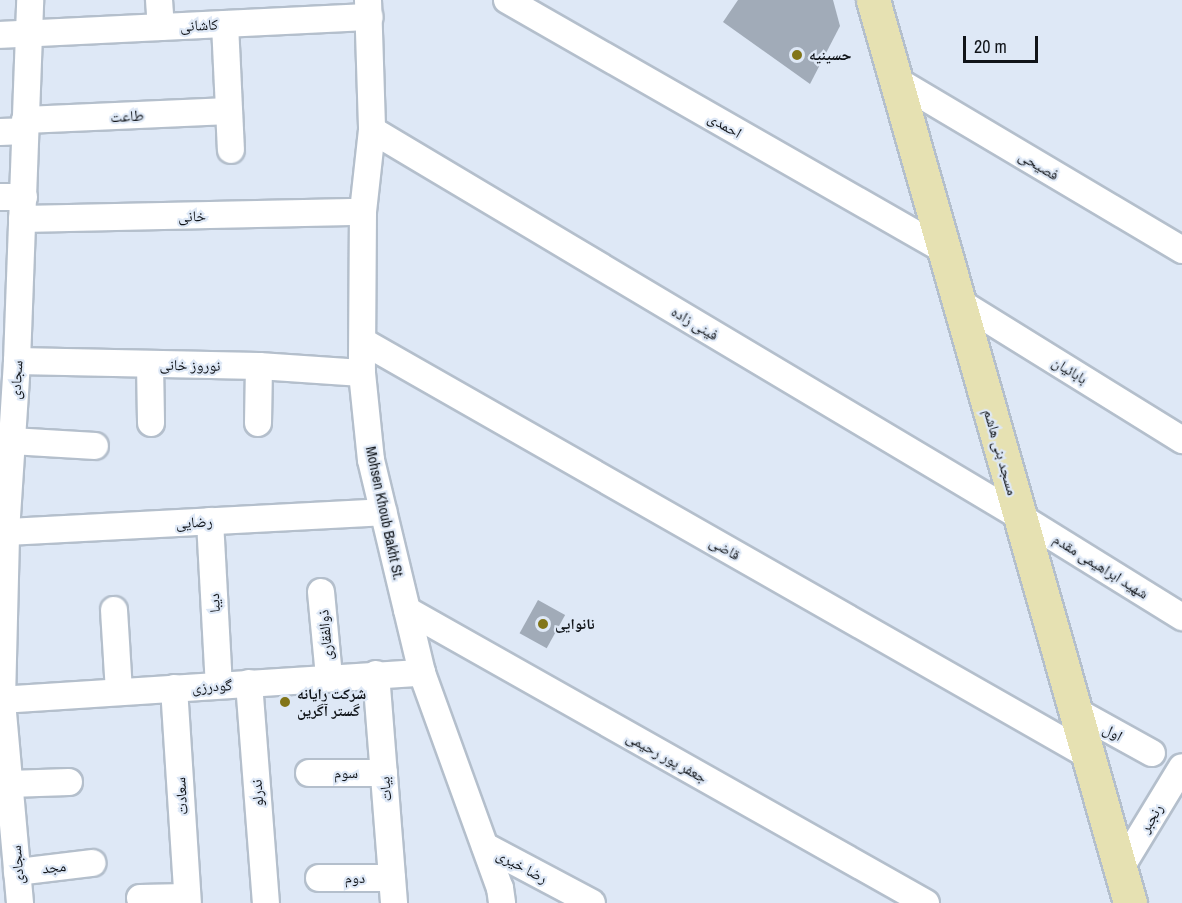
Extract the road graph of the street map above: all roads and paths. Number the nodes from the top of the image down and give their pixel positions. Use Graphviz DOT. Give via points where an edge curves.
graph roads {
  1 [pos="30,0"];
  2 [pos="159,0"];
  3 [pos="507,0"];
  4 [pos="873,0"];
  5 [pos="369,8"];
  6 [pos="225,24"];
  7 [pos="161,27"];
  8 [pos="28,34"];
  9 [pos="0,35"];
  10 [pos="896,80"];
  11 [pos="229,111"];
  12 [pos="17,128"];
  13 [pos="372,130"];
  14 [pos="231,150"];
  15 [pos="15,204"];
  16 [pos="363,212"];
  17 [pos="944,250"];
  18 [pos="1182,250"];
  19 [pos="10,276"];
  20 [pos="958,301"];
  21 [pos="364,342"];
  22 [pos="150,364"];
  23 [pos="259,366"];
  24 [pos="362,373"];
  25 [pos="11,375"];
  26 [pos="151,423"];
  27 [pos="258,423"];
  28 [pos="1182,440"];
  29 [pos="12,441"];
  30 [pos="95,446"];
  31 [pos="5,482"];
  32 [pos="383,512"];
  33 [pos="1019,516"];
  34 [pos="210,521"];
  35 [pos="6,532"];
  36 [pos="321,592"];
  37 [pos="2,596"];
  38 [pos="114,610"];
  39 [pos="407,610"];
  40 [pos="1182,617"];
  41 [pos="422,673"];
  42 [pos="376,674"];
  43 [pos="328,677"];
  44 [pos="249,683"];
  45 [pos="219,685"];
  46 [pos="174,688"];
  47 [pos="119,692"];
  48 [pos="1,700"];
  49 [pos="1074,710"];
  50 [pos="1152,753"];
  51 [pos="1086,754"];
  52 [pos="309,773"];
  53 [pos="384,773"];
  54 [pos="1181,773"];
  55 [pos="69,782"];
  56 [pos="9,784"];
  57 [pos="7,827"];
  58 [pos="485,846"];
  59 [pos="92,863"];
  60 [pos="17,872"];
  61 [pos="319,878"];
  62 [pos="393,891"];
  63 [pos="1129,893"];
  64 [pos="140,898"];
  65 [pos="188,900"];
  66 [pos="20,903"];
  67 [pos="266,903"];
  68 [pos="501,903"];
  69 [pos="592,903"];
  70 [pos="926,903"];
  1 -- 8 [label="street, سجادی"];
  2 -- 7 [label="street"];
  3 -- 17 [label="street, احمدی"];
  4 -- 10 [label="main road, مسجد بنی هاشم"];
  5 -- 6 [label="street, کاشانی"];
  5 -- 13 [label="street, Mohsen Khoub Bakht St."];
  6 -- 7 [label="street, کاشانی"];
  6 -- 11 [label="street"];
  7 -- 8 [label="street, کاشانی"];
  8 -- 9 [label="street, کاشانی"];
  8 -- 12 [label="street, سجادی"];
  10 -- 17 [label="main road, مسجد بنی هاشم"];
  10 -- 18 [label="street, فصیحی"];
  11 -- 12 [label="street, طاعت"];
  11 -- 14 [label="street"];
  12 -- 15 [label="street, سجادی"];
  13 -- 16 [label="street, Mohsen Khoub Bakht St."];
  13 -- 33 [label="street, فینی زاده"];
  15 -- 16 [label="street, خانی"];
  15 -- 19 [label="street, سجادی"];
  16 -- 21 [label="street, Mohsen Khoub Bakht St."];
  17 -- 20 [label="main road, مسجد بنی هاشم"];
  19 -- 25 [label="street, سجادی"];
  20 -- 28 [label="street, بابائیان"];
  20 -- 33 [label="main road, مسجد بنی هاشم"];
  21 -- 24 [label="street, Mohsen Khoub Bakht St."];
  21 -- 51 [label="street, قاضی"];
  22 -- 23 [label="street, نوروز خانی"];
  22 -- 25 [label="street, نوروز خانی"];
  22 -- 26 [label="street"];
  23 -- 24 [label="street, نوروز خانی"];
  23 -- 27 [label="street"];
  24 -- 32 [label="street, Mohsen Khoub Bakht St." via="370,460"];
  25 -- 29 [label="street, سجادی"];
  29 -- 30 [label="street"];
  29 -- 31 [label="street, سجادی"];
  31 -- 35 [label="street, سجادی"];
  32 -- 34 [label="street, رضایی"];
  32 -- 39 [label="street, Mohsen Khoub Bakht St."];
  33 -- 40 [label="street, شهید ابراهیمی مقدم"];
  33 -- 49 [label="main road, مسجد بنی هاشم"];
  34 -- 35 [label="street, رضایی"];
  34 -- 45 [label="street, دیبا"];
  35 -- 37 [label="street, سجادی"];
  36 -- 43 [label="street, ذوالفقاری"];
  37 -- 48 [label="street, سجادی"];
  38 -- 47 [label="street"];
  39 -- 41 [label="street, Mohsen Khoub Bakht St."];
  39 -- 70 [label="street, جعفر پور رحیمی"];
  41 -- 42 [label="street, گودرزی"];
  41 -- 58 [label="street, Mohsen Khoub Bakht St."];
  42 -- 43 [label="street, گودرزی"];
  42 -- 53 [label="street, بیات"];
  43 -- 44 [label="street, گودرزی"];
  44 -- 45 [label="street, گودرزی"];
  44 -- 67 [label="street, ندرلو"];
  45 -- 46 [label="street, گودرزی"];
  46 -- 47 [label="street, گودرزی"];
  46 -- 65 [label="street, سعادت"];
  47 -- 48 [label="street, گودرزی"];
  48 -- 56 [label="street, سجادی"];
  49 -- 50 [label="street, اول"];
  49 -- 51 [label="main road, مسجد بنی هاشم"];
  51 -- 63 [label="main road, مسجد بنی هاشم"];
  52 -- 53 [label="street, سوم"];
  53 -- 62 [label="street, بیات"];
  54 -- 63 [label="street, رنجبر"];
  55 -- 56 [label="street"];
  56 -- 57 [label="street, سجادی"];
  57 -- 60 [label="street, سجادی"];
  58 -- 68 [label="street, Mohsen Khoub Bakht St." via="500,888"];
  58 -- 69 [label="street, رضا خیری"];
  59 -- 60 [label="street, مجد"];
  60 -- 66 [label="street, سجادی"];
  61 -- 62 [label="street, دوم"];
  64 -- 65 [label="street"];
}
